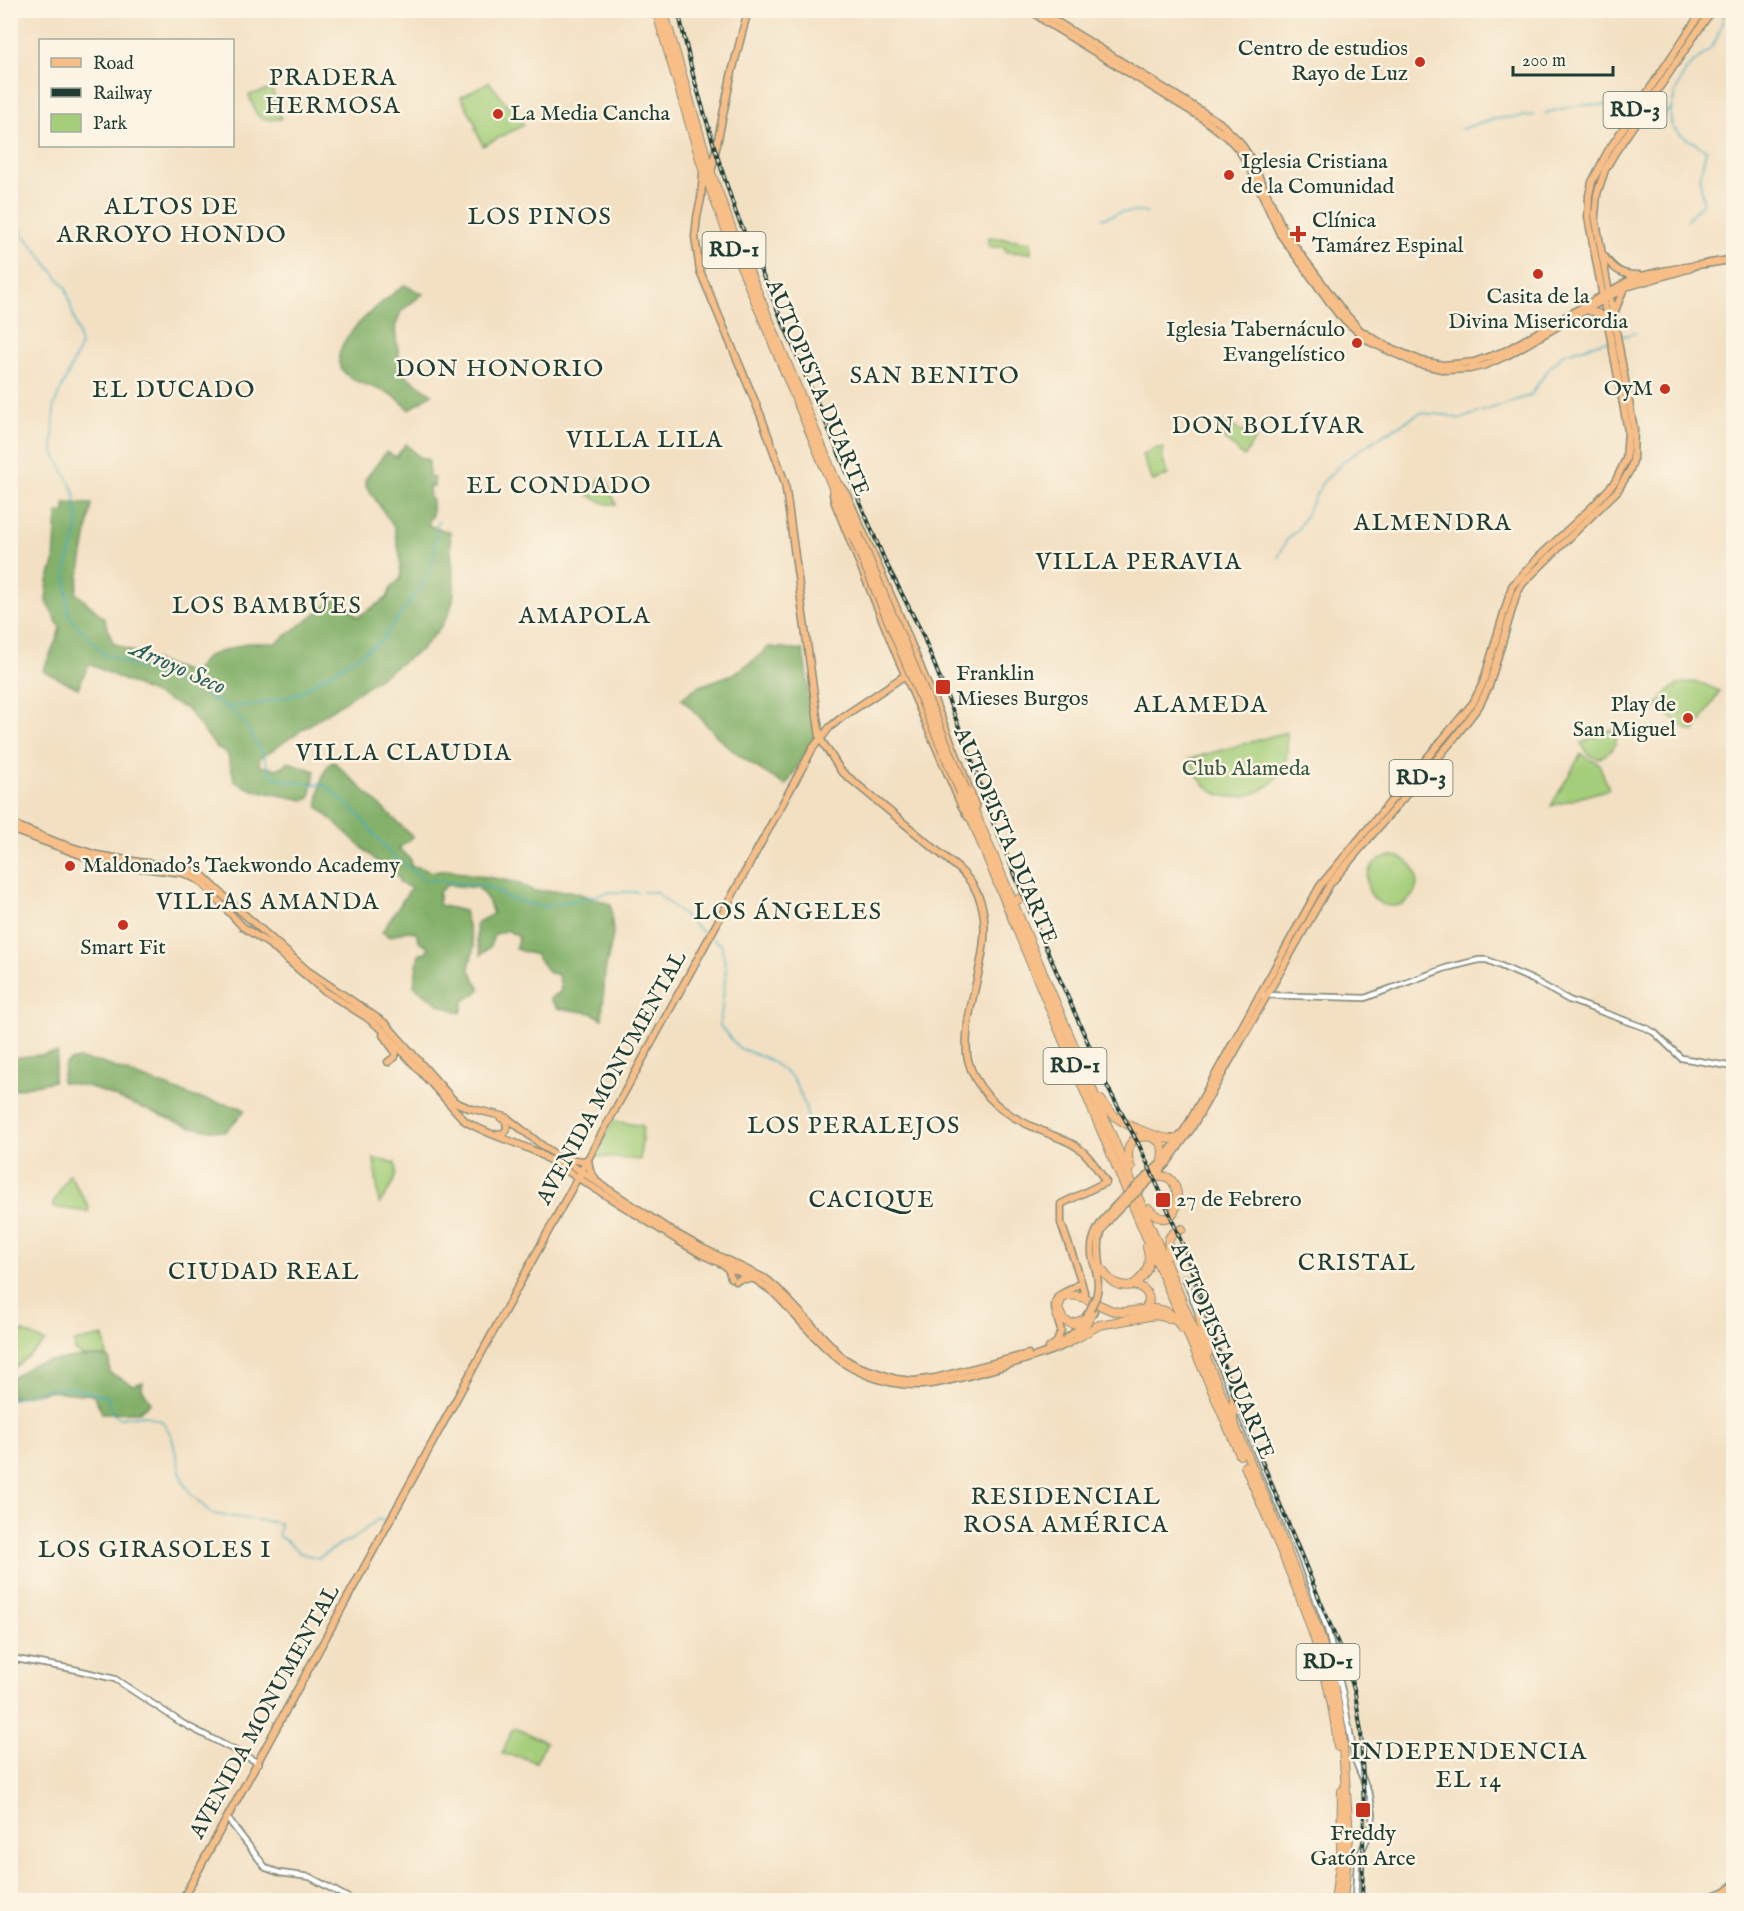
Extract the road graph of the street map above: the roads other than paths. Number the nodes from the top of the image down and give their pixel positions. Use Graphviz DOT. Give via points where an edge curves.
graph roads {
  1 [pos="656,10"];
  2 [pos="663,10"];
  3 [pos="748,10"];
  4 [pos="1031,10"];
  5 [pos="1038,10"];
  6 [pos="1703,10"];
  7 [pos="1712,10"];
  8 [pos="717,141"];
  9 [pos="703,144"];
  10 [pos="703,169"];
  11 [pos="711,173"];
  12 [pos="701,200"];
  13 [pos="715,202"];
  14 [pos="1601,252"];
  15 [pos="1734,259"];
  16 [pos="1694,267"];
  17 [pos="1645,275"];
  18 [pos="1599,278"];
  19 [pos="1624,288"];
  20 [pos="1610,293"];
  21 [pos="1602,298"];
  22 [pos="1590,302"];
  23 [pos="1586,310"];
  24 [pos="1614,315"];
  25 [pos="1607,322"];
  26 [pos="833,481"];
  27 [pos="901,666"];
  28 [pos="919,666"];
  29 [pos="905,675"];
  30 [pos="895,682"];
  31 [pos="911,688"];
  32 [pos="820,738"];
  33 [pos="964,792"];
  34 [pos="978,817"];
  35 [pos="10,823"];
  36 [pos="974,826"];
  37 [pos="10,829"];
  38 [pos="1026,896"];
  39 [pos="1014,902"];
  40 [pos="244,915"];
  41 [pos="240,924"];
  42 [pos="255,924"];
  43 [pos="248,931"];
  44 [pos="1259,995"];
  45 [pos="1268,995"];
  46 [pos="373,1023"];
  47 [pos="416,1067"];
  48 [pos="1734,1067"];
  49 [pos="1089,1079"];
  50 [pos="1209,1092"];
  51 [pos="1102,1101"];
  52 [pos="492,1113"];
  53 [pos="490,1134"];
  54 [pos="1179,1138"];
  55 [pos="561,1157"];
  56 [pos="588,1159"];
  57 [pos="1128,1160"];
  58 [pos="1162,1162"];
  59 [pos="567,1170"];
  60 [pos="580,1174"];
  61 [pos="1148,1179"];
  62 [pos="598,1181"];
  63 [pos="586,1182"];
  64 [pos="572,1188"];
  65 [pos="1121,1204"];
  66 [pos="1149,1209"];
  67 [pos="1141,1225"];
  68 [pos="664,1229"];
  69 [pos="1182,1229"];
  70 [pos="1169,1255"];
  71 [pos="724,1264"];
  72 [pos="1101,1268"];
  73 [pos="1185,1278"];
  74 [pos="756,1280"];
  75 [pos="1082,1284"];
  76 [pos="1133,1285"];
  77 [pos="1073,1295"];
  78 [pos="1098,1298"];
  79 [pos="1086,1299"];
  80 [pos="1145,1309"];
  81 [pos="1092,1311"];
  82 [pos="1187,1311"];
  83 [pos="1199,1314"];
  84 [pos="1085,1319"];
  85 [pos="807,1323"];
  86 [pos="1182,1328"];
  87 [pos="1077,1338"];
  88 [pos="1190,1338"];
  89 [pos="1049,1348"];
  90 [pos="1213,1375"];
  91 [pos="1234,1397"];
  92 [pos="1233,1422"];
  93 [pos="1265,1506"];
  94 [pos="10,1658"];
  95 [pos="259,1763"];
  96 [pos="228,1819"];
  97 [pos="1734,1884"];
  98 [pos="182,1900"];
  99 [pos="352,1900"];
  100 [pos="1335,1900"];
  101 [pos="1343,1900"];
  102 [pos="1355,1900"];
  103 [pos="1701,1900"];
  1 -- 10 [label="highway, AUTOPISTA DUARTE / RD-1"];
  2 -- 9 [label="highway, AUTOPISTA DUARTE / RD-1"];
  3 -- 8 [label="main road"];
  4 -- 23 [label="main road" via="1227,137 1252,172 1280,234 1298,259 1345,321 1379,347 1424,366 1470,369 1503,358"];
  5 -- 22 [label="main road" via="1193,105 1240,142 1285,233 1360,330 1388,347 1428,362 1474,362 1500,353"];
  6 -- 18 [label="main road, RD-3" via="1595,173 1588,218"];
  7 -- 14 [label="main road, RD-3" via="1605,170 1595,216"];
  8 -- 9 [label="main road" via="710,146"];
  8 -- 11 [label="main road"];
  9 -- 11 [label="highway, AUTOPISTA DUARTE / RD-1"];
  10 -- 12 [label="main road"];
  10 -- 13 [label="highway, AUTOPISTA DUARTE / RD-1"];
  11 -- 26 [label="highway, AUTOPISTA DUARTE / RD-1"];
  12 -- 13 [label="main road" via="707,197"];
  12 -- 32 [label="main road" via="695,237 699,271 785,483"];
  13 -- 26 [label="highway, AUTOPISTA DUARTE / RD-1"];
  14 -- 17 [label="main road" via="1618,272"];
  14 -- 20 [label="main road, RD-3"];
  15 -- 16 [label="main road"];
  16 -- 17 [label="main road"];
  16 -- 19 [label="main road"];
  17 -- 20 [label="main road" via="1622,283"];
  18 -- 21 [label="main road, RD-3"];
  18 -- 22 [label="main road"];
  19 -- 20 [label="main road"];
  19 -- 24 [label="main road"];
  20 -- 21 [label="main road"];
  20 -- 24 [label="main road, RD-3"];
  21 -- 22 [label="main road"];
  21 -- 23 [label="main road"];
  21 -- 25 [label="main road, RD-3"];
  23 -- 25 [label="main road" via="1598,313"];
  24 -- 45 [label="main road, RD-3" via="1635,438 1633,461 1626,478 1523,583 1479,706 1330,884"];
  25 -- 44 [label="main road, RD-3" via="1628,438 1626,459 1619,475 1601,498 1514,582 1483,683 1473,703 1324,880"];
  26 -- 27 [label="main road, AUTOPISTA DUARTE" via="835,503"];
  26 -- 28 [label="main road" via="847,495"];
  26 -- 33 [label="highway, AUTOPISTA DUARTE / RD-1, bridge"];
  27 -- 29 [label="main road, AUTOPISTA DUARTE"];
  27 -- 30 [label="main road"];
  28 -- 29 [label="main road, AVENIDA MONUMENTAL"];
  28 -- 34 [label="main road"];
  29 -- 30 [label="main road, AVENIDA MONUMENTAL"];
  29 -- 31 [label="main road, AUTOPISTA DUARTE"];
  30 -- 31 [label="main road"];
  30 -- 32 [label="main road, AVENIDA MONUMENTAL" via="841,718"];
  31 -- 36 [label="main road, AUTOPISTA DUARTE" via="961,805"];
  32 -- 56 [label="main road, AVENIDA MONUMENTAL"];
  32 -- 75 [label="main road" via="842,771 964,874 979,895 986,923 969,1019 968,1060 994,1103 1020,1121 1078,1148 1106,1182 1061,1204 1061,1223"];
  33 -- 34 [label="highway, AUTOPISTA DUARTE / RD-1"];
  33 -- 36 [label="highway, AUTOPISTA DUARTE / RD-1"];
  34 -- 39 [label="highway, AUTOPISTA DUARTE / RD-1"];
  35 -- 40 [label="main road" via="97,855 189,868 202,875"];
  36 -- 67 [label="highway, AUTOPISTA DUARTE / RD-1"];
  37 -- 41 [label="main road" via="89,858 188,874 202,883"];
  38 -- 39 [label="highway"];
  39 -- 49 [label="highway, AUTOPISTA DUARTE / RD-1"];
  40 -- 41 [label="main road"];
  40 -- 42 [label="main road"];
  41 -- 43 [label="main road"];
  42 -- 43 [label="main road" via="248,926"];
  42 -- 52 [label="main road" via="317,978 386,1024 455,1102"];
  43 -- 46 [label="main road" via="323,990"];
  44 -- 45 [label="street"];
  44 -- 50 [label="main road, RD-3"];
  45 -- 48 [label="street" via="1365,998 1446,968 1487,960 1569,1000 1646,1028 1681,1058"];
  45 -- 50 [label="main road, RD-3"];
  46 -- 47 [label="main road"];
  46 -- 47 [label="main road" via="396,1053 389,1064 402,1057"];
  47 -- 53 [label="main road" via="465,1121"];
  49 -- 51 [label="highway"];
  49 -- 82 [label="highway, AUTOPISTA DUARTE / RD-1"];
  50 -- 54 [label="main road, RD-3"];
  50 -- 61 [label="main road, RD-3" via="1184,1141"];
  51 -- 54 [label="highway" via="1125,1123 1168,1139"];
  51 -- 57 [label="highway"];
  52 -- 53 [label="main road" via="506,1121 507,1128 504,1133"];
  52 -- 55 [label="main road" via="512,1121"];
  53 -- 59 [label="main road" via="527,1147"];
  54 -- 58 [label="main road, RD-3"];
  55 -- 56 [label="main road"];
  55 -- 60 [label="main road"];
  56 -- 60 [label="main road, AVENIDA MONUMENTAL"];
  56 -- 62 [label="main road"];
  57 -- 58 [label="highway" via="1132,1140 1146,1136 1161,1144"];
  57 -- 66 [label="highway"];
  58 -- 61 [label="main road, RD-3"];
  59 -- 60 [label="main road"];
  59 -- 64 [label="main road"];
  60 -- 62 [label="main road"];
  60 -- 63 [label="main road"];
  60 -- 64 [label="main road, AVENIDA MONUMENTAL"];
  61 -- 65 [label="main road, bridge"];
  61 -- 66 [label="highway" via="1167,1177 1174,1183 1176,1208 1165,1219"];
  62 -- 68 [label="main road"];
  63 -- 64 [label="main road"];
  63 -- 68 [label="main road"];
  64 -- 95 [label="main road, AVENIDA MONUMENTAL"];
  65 -- 72 [label="main road" via="1098,1239"];
  65 -- 78 [label="main road" via="1102,1221 1094,1238 1092,1257 1099,1282"];
  66 -- 70 [label="highway"];
  67 -- 76 [label="highway" via="1149,1262 1144,1276"];
  67 -- 88 [label="highway, AUTOPISTA DUARTE / RD-1"];
  68 -- 71 [label="main road"];
  68 -- 85 [label="main road" via="766,1279"];
  69 -- 70 [label="highway" via="1168,1238"];
  70 -- 82 [label="highway"];
  71 -- 74 [label="main road"];
  71 -- 74 [label="main road" via="733,1280"];
  72 -- 76 [label="highway" via="1117,1285"];
  72 -- 78 [label="main road"];
  73 -- 83 [label="street"];
  74 -- 85 [label="main road"];
  75 -- 77 [label="main road"];
  75 -- 79 [label="main road"];
  75 -- 89 [label="main road" via="1056,1301 1061,1331 1057,1342"];
  76 -- 80 [label="highway" via="1148,1293"];
  77 -- 79 [label="highway"];
  77 -- 84 [label="highway" via="1061,1299 1061,1317 1072,1324"];
  78 -- 81 [label="main road, bridge"];
  79 -- 80 [label="highway" via="1120,1312"];
  80 -- 86 [label="highway" via="1167,1312"];
  81 -- 84 [label="main road"];
  81 -- 87 [label="main road"];
  82 -- 90 [label="highway, AUTOPISTA DUARTE / RD-1"];
  83 -- 90 [label="highway"];
  83 -- 91 [label="street"];
  84 -- 89 [label="main road" via="1066,1340"];
  85 -- 87 [label="main road" via="849,1367 887,1381 911,1384 934,1383 1013,1362 1056,1350"];
  85 -- 89 [label="main road" via="843,1358 905,1380 935,1378"];
  86 -- 87 [label="highway" via="1172,1318 1155,1315 1099,1325"];
  86 -- 88 [label="highway"];
  88 -- 93 [label="highway, AUTOPISTA DUARTE / RD-1"];
  90 -- 92 [label="highway, AUTOPISTA DUARTE / RD-1"];
  91 -- 92 [label="highway"];
  91 -- 102 [label="street" via="1320,1608 1355,1760 1370,1796 1372,1824 1358,1861"];
  92 -- 93 [label="highway, AUTOPISTA DUARTE / RD-1"];
  93 -- 100 [label="highway, AUTOPISTA DUARTE / RD-1" via="1316,1642 1338,1738 1341,1858"];
  93 -- 101 [label="highway, AUTOPISTA DUARTE / RD-1" via="1310,1607 1333,1680 1347,1781 1349,1837"];
  94 -- 95 [label="street" via="115,1679 182,1723"];
  95 -- 96 [label="main road, AVENIDA MONUMENTAL"];
  96 -- 98 [label="main road, AVENIDA MONUMENTAL"];
  96 -- 99 [label="street" via="266,1868 310,1877"];
  97 -- 103 [label="main road"];
}
